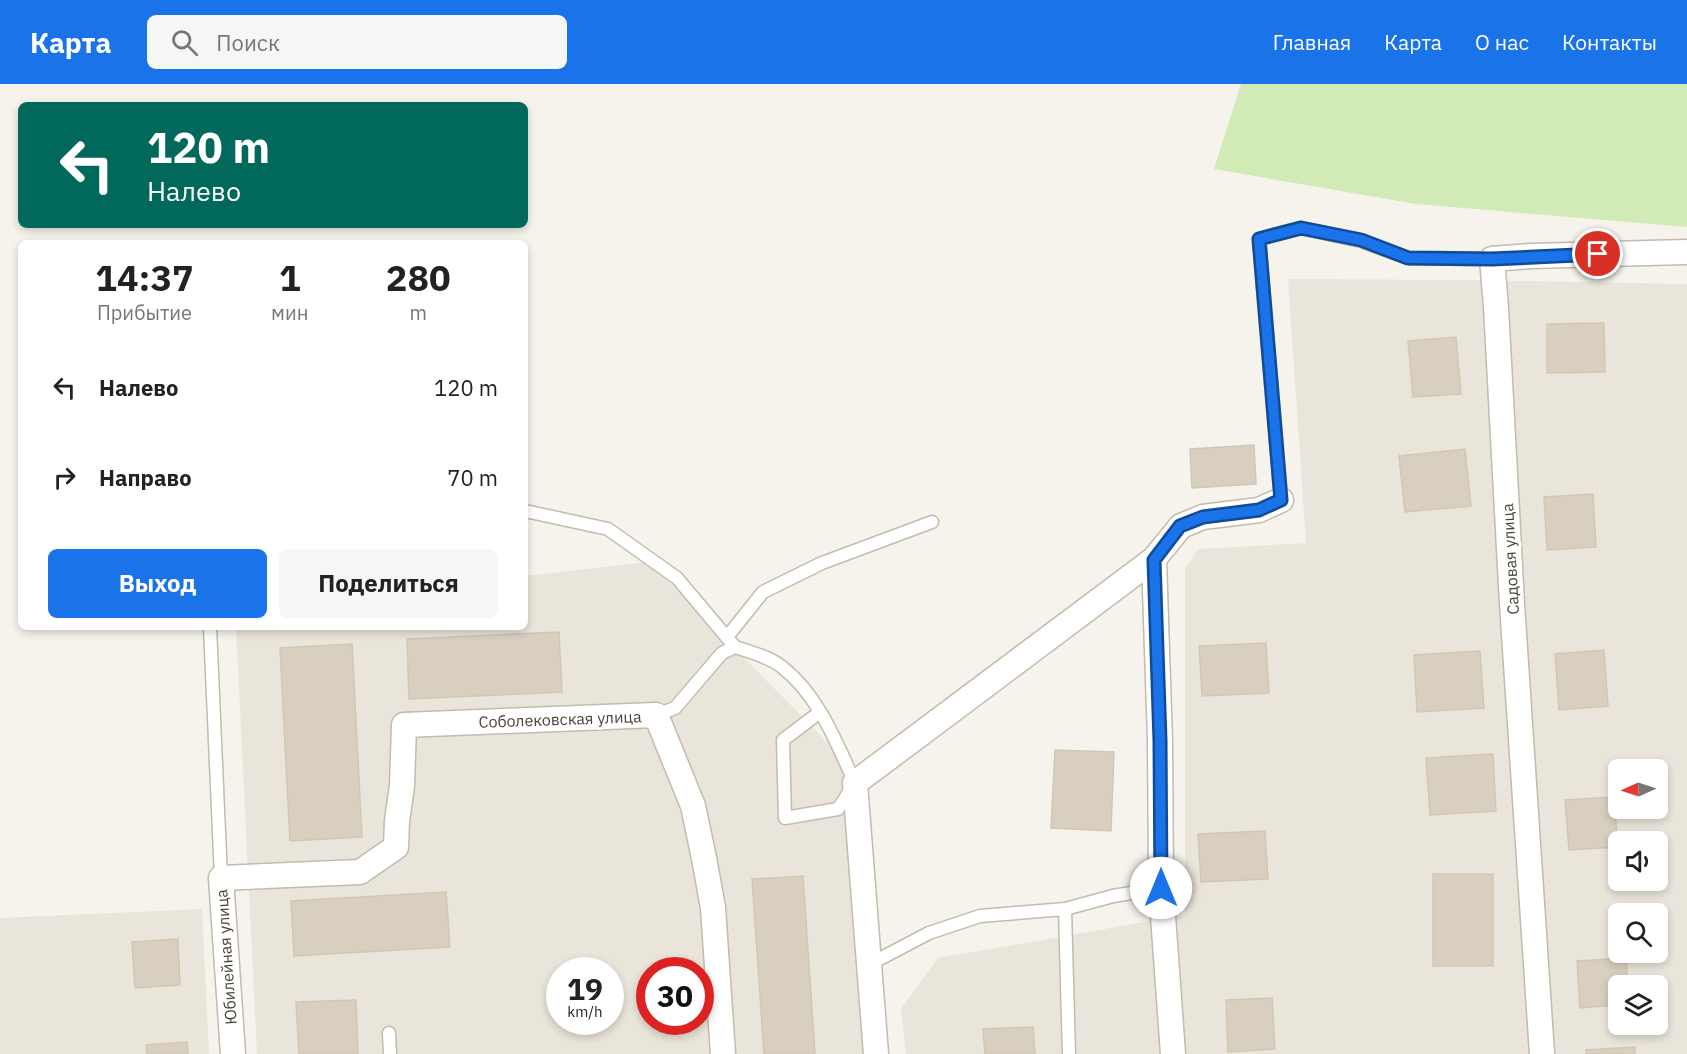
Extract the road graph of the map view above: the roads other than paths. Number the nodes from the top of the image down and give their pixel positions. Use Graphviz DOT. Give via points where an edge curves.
graph roads {
  1 [pos="1687,252"];
  2 [pos="1492,259"];
  3 [pos="1281,500"];
  4 [pos="528,512"];
  5 [pos="932,522"];
  6 [pos="1154,560"];
  7 [pos="210,630"];
  8 [pos="731,642"];
  9 [pos="820,712"];
  10 [pos="656,715"];
  11 [pos="404,725"];
  12 [pos="855,783"];
  13 [pos="221,878"];
  14 [pos="1161,888"];
  15 [pos="1065,909"];
  16 [pos="870,964"];
  17 [pos="389,1033"];
  18 [pos="233,1054"];
  19 [pos="390,1054"];
  20 [pos="723,1054"];
  21 [pos="876,1054"];
  22 [pos="1069,1054"];
  23 [pos="1173,1054"];
  24 [pos="1542,1054"];
  1 -- 2 [label="street"];
  2 -- 3 [label="lane" via="1408,258 1361,240 1301,228 1259,239"];
  2 -- 24 [label="street, Садовая улица"];
  3 -- 6 [label="street" via="1259,510 1203,517 1180,526"];
  4 -- 8 [label="lane" via="608,529 677,578"];
  5 -- 8 [label="lane" via="822,563 764,592"];
  6 -- 12 [label="street"];
  6 -- 14 [label="street"];
  7 -- 13 [label="lane"];
  8 -- 9 [label="lane" via="781,666"];
  8 -- 10 [label="lane" via="675,708"];
  9 -- 12 [label="lane"];
  9 -- 12 [label="lane" via="783,740 785,818 838,809"];
  10 -- 11 [label="street, Соболековская улица"];
  10 -- 20 [label="street, Соболековская улица" via="693,806 704,858 713,908"];
  11 -- 13 [label="street, Юбилейная улица" via="396,847 360,872"];
  12 -- 16 [label="street"];
  13 -- 18 [label="street, Юбилейная улица"];
  14 -- 15 [label="lane"];
  14 -- 23 [label="street"];
  15 -- 16 [label="lane" via="980,915 929,933"];
  15 -- 22 [label="lane"];
  16 -- 21 [label="street"];
  17 -- 19 [label="lane"];
}
